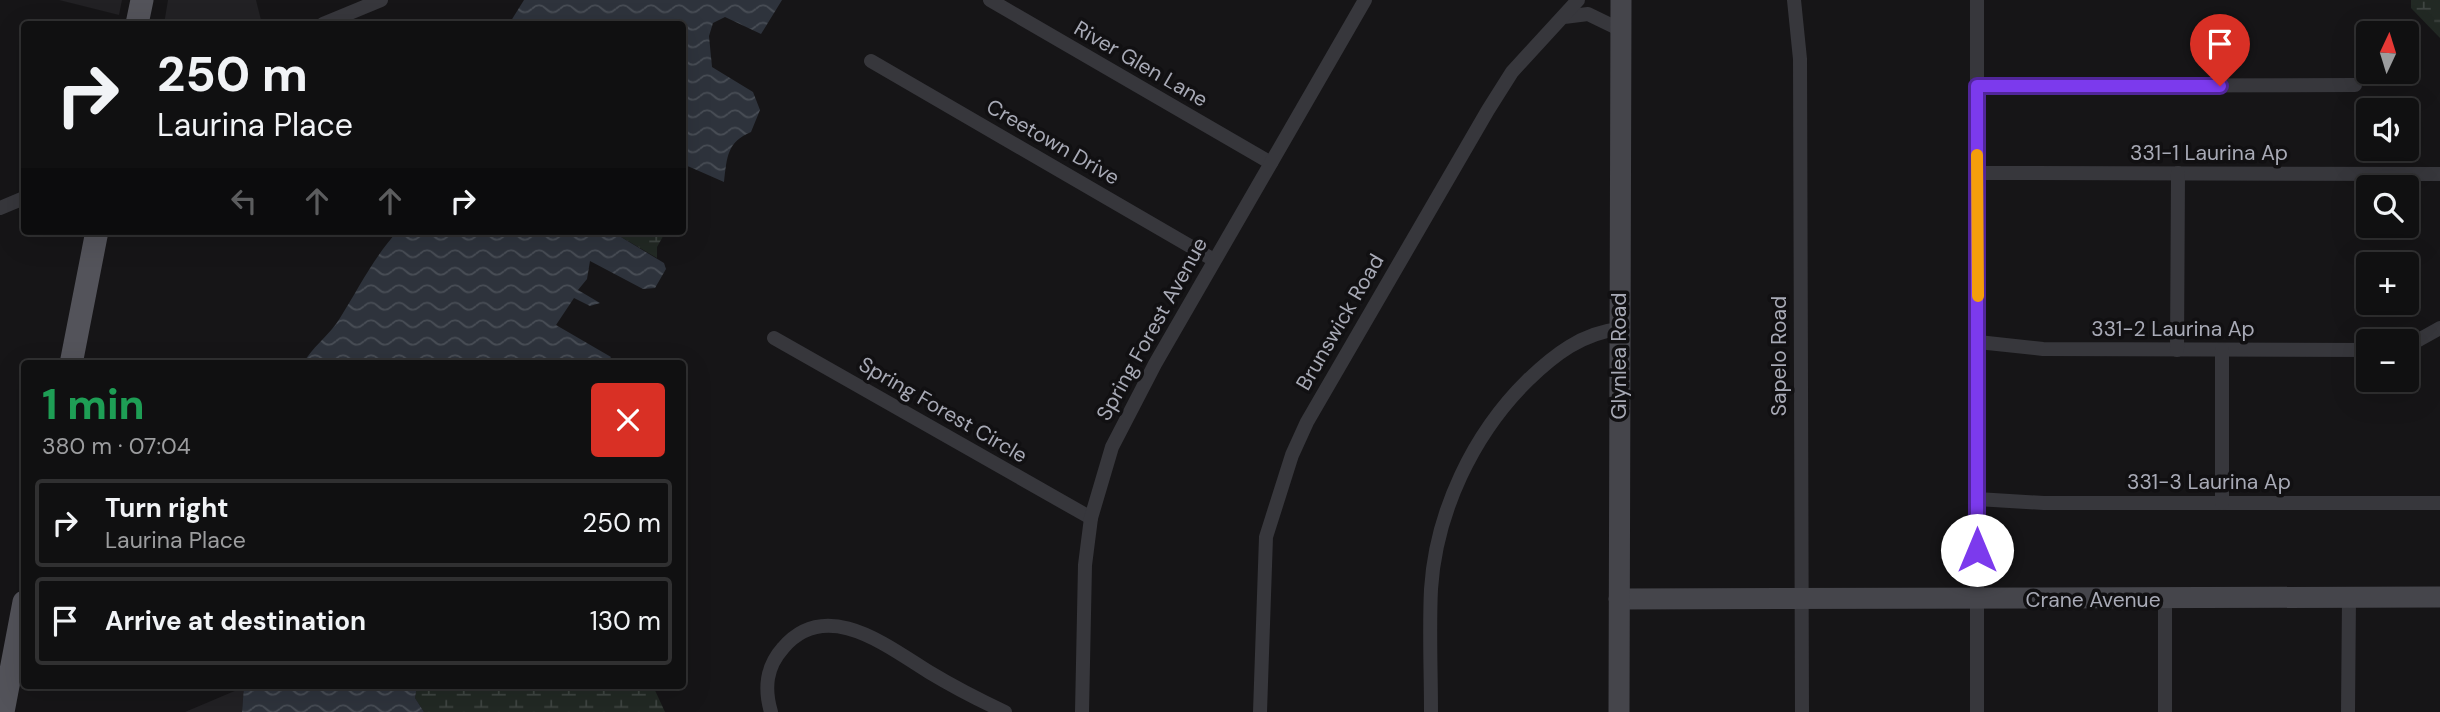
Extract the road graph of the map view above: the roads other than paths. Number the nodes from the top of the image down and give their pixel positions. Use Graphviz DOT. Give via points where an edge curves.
graph roads {
  1 [pos="142,0"];
  2 [pos="381,0"];
  3 [pos="990,0"];
  4 [pos="1578,0"];
  5 [pos="1621,0"];
  6 [pos="1794,0"];
  7 [pos="1977,0"];
  8 [pos="1364,1"];
  9 [pos="1564,17"];
  10 [pos="138,21"];
  11 [pos="330,21"];
  12 [pos="1620,30"];
  13 [pos="871,61"];
  14 [pos="2356,85"];
  15 [pos="1977,86"];
  16 [pos="1270,163"];
  17 [pos="1977,173"];
  18 [pos="2178,173"];
  19 [pos="2440,174"];
  20 [pos="21,199"];
  21 [pos="0,208"];
  22 [pos="96,235"];
  23 [pos="1214,260"];
  24 [pos="2440,327"];
  25 [pos="1619,329"];
  26 [pos="774,338"];
  27 [pos="2419,339"];
  28 [pos="1978,342"];
  29 [pos="2177,349"];
  30 [pos="2222,350"];
  31 [pos="2356,350"];
  32 [pos="72,360"];
  33 [pos="1977,499"];
  34 [pos="2222,503"];
  35 [pos="2440,503"];
  36 [pos="1091,518"];
  37 [pos="2440,597"];
  38 [pos="2349,598"];
  39 [pos="1619,599"];
  40 [pos="2165,599"];
  41 [pos="1802,601"];
  42 [pos="1978,601"];
  43 [pos="21,617"];
  44 [pos="3,712"];
  45 [pos="771,712"];
  46 [pos="1005,712"];
  47 [pos="1082,712"];
  48 [pos="1260,712"];
  49 [pos="1431,712"];
  50 [pos="1619,712"];
  51 [pos="1802,712"];
  52 [pos="1977,712"];
  53 [pos="2165,712"];
  54 [pos="2348,712"];
  1 -- 10 [label="main road"];
  2 -- 11 [label="street"];
  3 -- 16 [label="street, River Glen Lane"];
  4 -- 9 [label="street, Brunswick Road"];
  5 -- 12 [label="street, Glynlea Road"];
  6 -- 41 [label="street, Sapelo Road" via="1800,59"];
  7 -- 15 [label="street"];
  8 -- 16 [label="street, Spring Forest Avenue"];
  9 -- 12 [label="street" via="1588,14"];
  9 -- 48 [label="street, Brunswick Road" via="1513,72 1488,110 1292,455 1266,537"];
  12 -- 25 [label="street, Glynlea Road"];
  13 -- 23 [label="street, Creetown Drive"];
  14 -- 15 [label="street"];
  15 -- 17 [label="street"];
  16 -- 23 [label="street, Spring Forest Avenue"];
  17 -- 18 [label="street, 331-1 Laurina Ap"];
  17 -- 28 [label="street"];
  18 -- 19 [label="street, 331-1 Laurina Ap"];
  18 -- 29 [label="street"];
  20 -- 21 [label="street"];
  22 -- 32 [label="main road"];
  23 -- 36 [label="street, Spring Forest Avenue" via="1125,419"];
  24 -- 27 [label="street"];
  25 -- 39 [label="street, Glynlea Road"];
  25 -- 49 [label="street" via="1575,342 1535,373 1494,419 1460,476 1438,543 1431,588"];
  26 -- 36 [label="street, Spring Forest Circle"];
  28 -- 29 [label="street, 331-2 Laurina Ap" via="2043,349"];
  28 -- 33 [label="street"];
  29 -- 30 [label="street, 331-2 Laurina Ap"];
  30 -- 31 [label="street, 331-2 Laurina Ap"];
  30 -- 34 [label="street"];
  33 -- 34 [label="street, 331-3 Laurina Ap"];
  33 -- 42 [label="street"];
  34 -- 35 [label="street, 331-3 Laurina Ap"];
  36 -- 47 [label="street, Spring Forest Avenue" via="1085,565"];
  37 -- 38 [label="street, Crane Avenue"];
  38 -- 40 [label="street, Crane Avenue"];
  38 -- 54 [label="street"];
  39 -- 41 [label="street, Crane Avenue"];
  39 -- 50 [label="street, Glynlea Road"];
  40 -- 42 [label="street, Crane Avenue"];
  40 -- 53 [label="street"];
  41 -- 42 [label="street, Crane Avenue"];
  41 -- 51 [label="street, Sapelo Road"];
  42 -- 52 [label="street"];
  43 -- 44 [label="main road"];
  45 -- 46 [label="street" via="767,678 772,662 784,646 812,627 864,633"];
}
